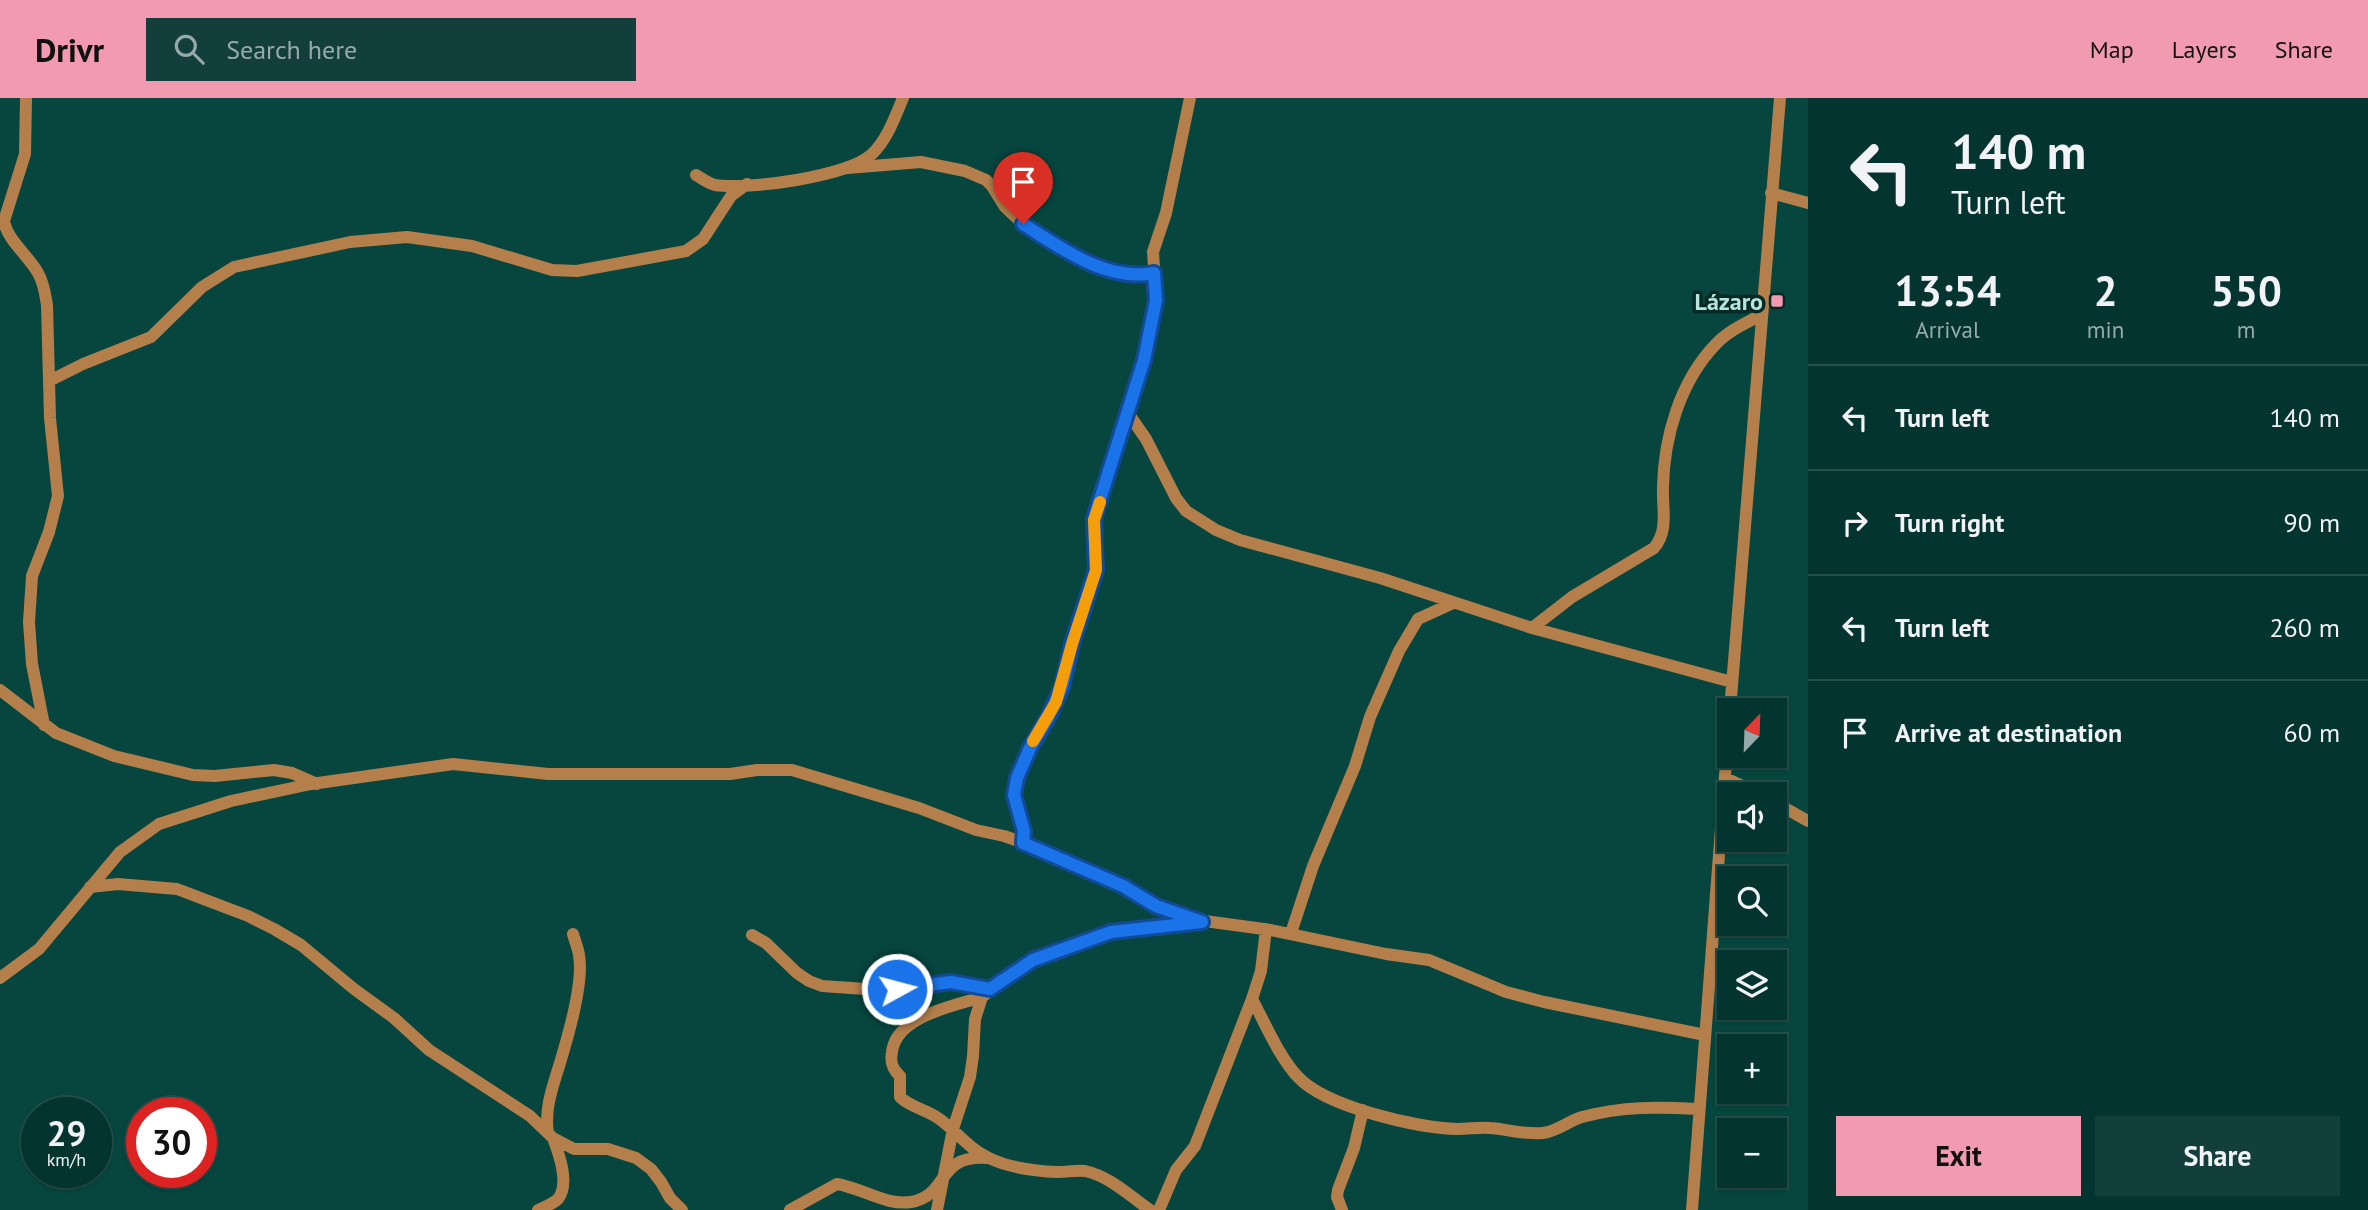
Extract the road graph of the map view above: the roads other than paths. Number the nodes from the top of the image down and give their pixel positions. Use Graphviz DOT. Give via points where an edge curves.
graph roads {
  1 [pos="26,98"];
  2 [pos="903,98"];
  3 [pos="1190,98"];
  4 [pos="1780,98"];
  5 [pos="848,168"];
  6 [pos="696,175"];
  7 [pos="747,184"];
  8 [pos="1771,193"];
  9 [pos="1808,203"];
  10 [pos="1154,273"];
  11 [pos="1761,315"];
  12 [pos="49,381"];
  13 [pos="1128,414"];
  14 [pos="1453,603"];
  15 [pos="1532,628"];
  16 [pos="1732,682"];
  17 [pos="0,690"];
  18 [pos="1731,698"];
  19 [pos="44,725"];
  20 [pos="1726,768"];
  21 [pos="1725,778"];
  22 [pos="1734,782"];
  23 [pos="317,784"];
  24 [pos="1787,809"];
  25 [pos="1808,821"];
  26 [pos="1023,843"];
  27 [pos="90,887"];
  28 [pos="1202,922"];
  29 [pos="1266,929"];
  30 [pos="1291,933"];
  31 [pos="573,934"];
  32 [pos="752,935"];
  33 [pos="0,978"];
  34 [pos="986,993"];
  35 [pos="1252,999"];
  36 [pos="1704,1035"];
  37 [pos="1699,1109"];
  38 [pos="1363,1110"];
  39 [pos="953,1129"];
  40 [pos="550,1136"];
  41 [pos="988,1158"];
  42 [pos="943,1178"];
  43 [pos="538,1210"];
  44 [pos="682,1210"];
  45 [pos="790,1210"];
  46 [pos="937,1210"];
  47 [pos="1150,1210"];
  48 [pos="1159,1210"];
  49 [pos="1342,1210"];
  50 [pos="1692,1210"];
  1 -- 12 [label="street" via="25,154 4,221 38,271 45,290"];
  2 -- 5 [label="street" via="879,146"];
  3 -- 10 [label="street" via="1166,213 1154,241"];
  4 -- 8 [label="street"];
  5 -- 7 [label="street" via="806,179"];
  5 -- 10 [label="street" via="921,162 965,171 986,180 1023,224 1061,250 1116,273"];
  6 -- 7 [label="street" via="718,185"];
  7 -- 12 [label="street" via="731,195 703,239 686,251 577,271 552,270 472,246 407,237 349,242 234,267 202,287 151,337"];
  8 -- 9 [label="street"];
  8 -- 11 [label="street"];
  10 -- 13 [label="street" via="1154,317"];
  11 -- 15 [label="street" via="1717,343 1682,395 1664,461 1661,539"];
  11 -- 16 [label="street"];
  12 -- 19 [label="street" via="58,496 33,576 30,622 32,664"];
  13 -- 14 [label="street" via="1176,498 1200,522 1240,540"];
  13 -- 26 [label="street" via="1094,520 1096,570 1062,687 1017,778 1014,795"];
  14 -- 15 [label="street"];
  14 -- 30 [label="street" via="1418,619 1399,651 1370,716 1356,766 1313,866"];
  15 -- 16 [label="street"];
  16 -- 18 [label="street"];
  17 -- 19 [label="street"];
  19 -- 23 [label="street" via="93,750 176,772 215,776 274,770"];
  20 -- 21 [label="street"];
  21 -- 22 [label="street"];
  21 -- 36 [label="street"];
  23 -- 26 [label="street" via="453,764 548,774 730,774 779,768"];
  23 -- 27 [label="street" via="230,801 159,824 120,852"];
  24 -- 25 [label="street"];
  26 -- 28 [label="street" via="1123,886 1156,906"];
  27 -- 33 [label="street" via="39,949"];
  27 -- 40 [label="street" via="118,884 177,889 274,929 301,945 429,1050 504,1097"];
  28 -- 29 [label="street"];
  28 -- 34 [label="street" via="1111,932 1033,960"];
  29 -- 30 [label="street"];
  29 -- 35 [label="street"];
  30 -- 36 [label="street" via="1429,960 1506,992"];
  31 -- 40 [label="street" via="579,985 550,1099"];
  32 -- 34 [label="street" via="808,981 833,989 880,990 951,982"];
  34 -- 39 [label="street" via="975,1019 970,1077"];
  34 -- 39 [label="street" via="912,1022 892,1046 891,1064 900,1076 900,1097"];
  35 -- 38 [label="street" via="1297,1077 1320,1093"];
  35 -- 48 [label="street" via="1195,1146 1176,1170"];
  36 -- 37 [label="street"];
  37 -- 38 [label="street" via="1623,1109 1540,1133 1457,1129"];
  37 -- 50 [label="street"];
  38 -- 49 [label="street" via="1338,1190"];
  39 -- 41 [label="street"];
  39 -- 42 [label="street"];
  40 -- 43 [label="street" via="562,1170 560,1195"];
  40 -- 44 [label="street" via="574,1149 608,1149 636,1157"];
  41 -- 42 [label="street" via="958,1161"];
  41 -- 47 [label="street" via="1038,1170 1097,1175"];
  42 -- 45 [label="street" via="912,1202 880,1198 837,1184"];
  42 -- 46 [label="street"];
}
